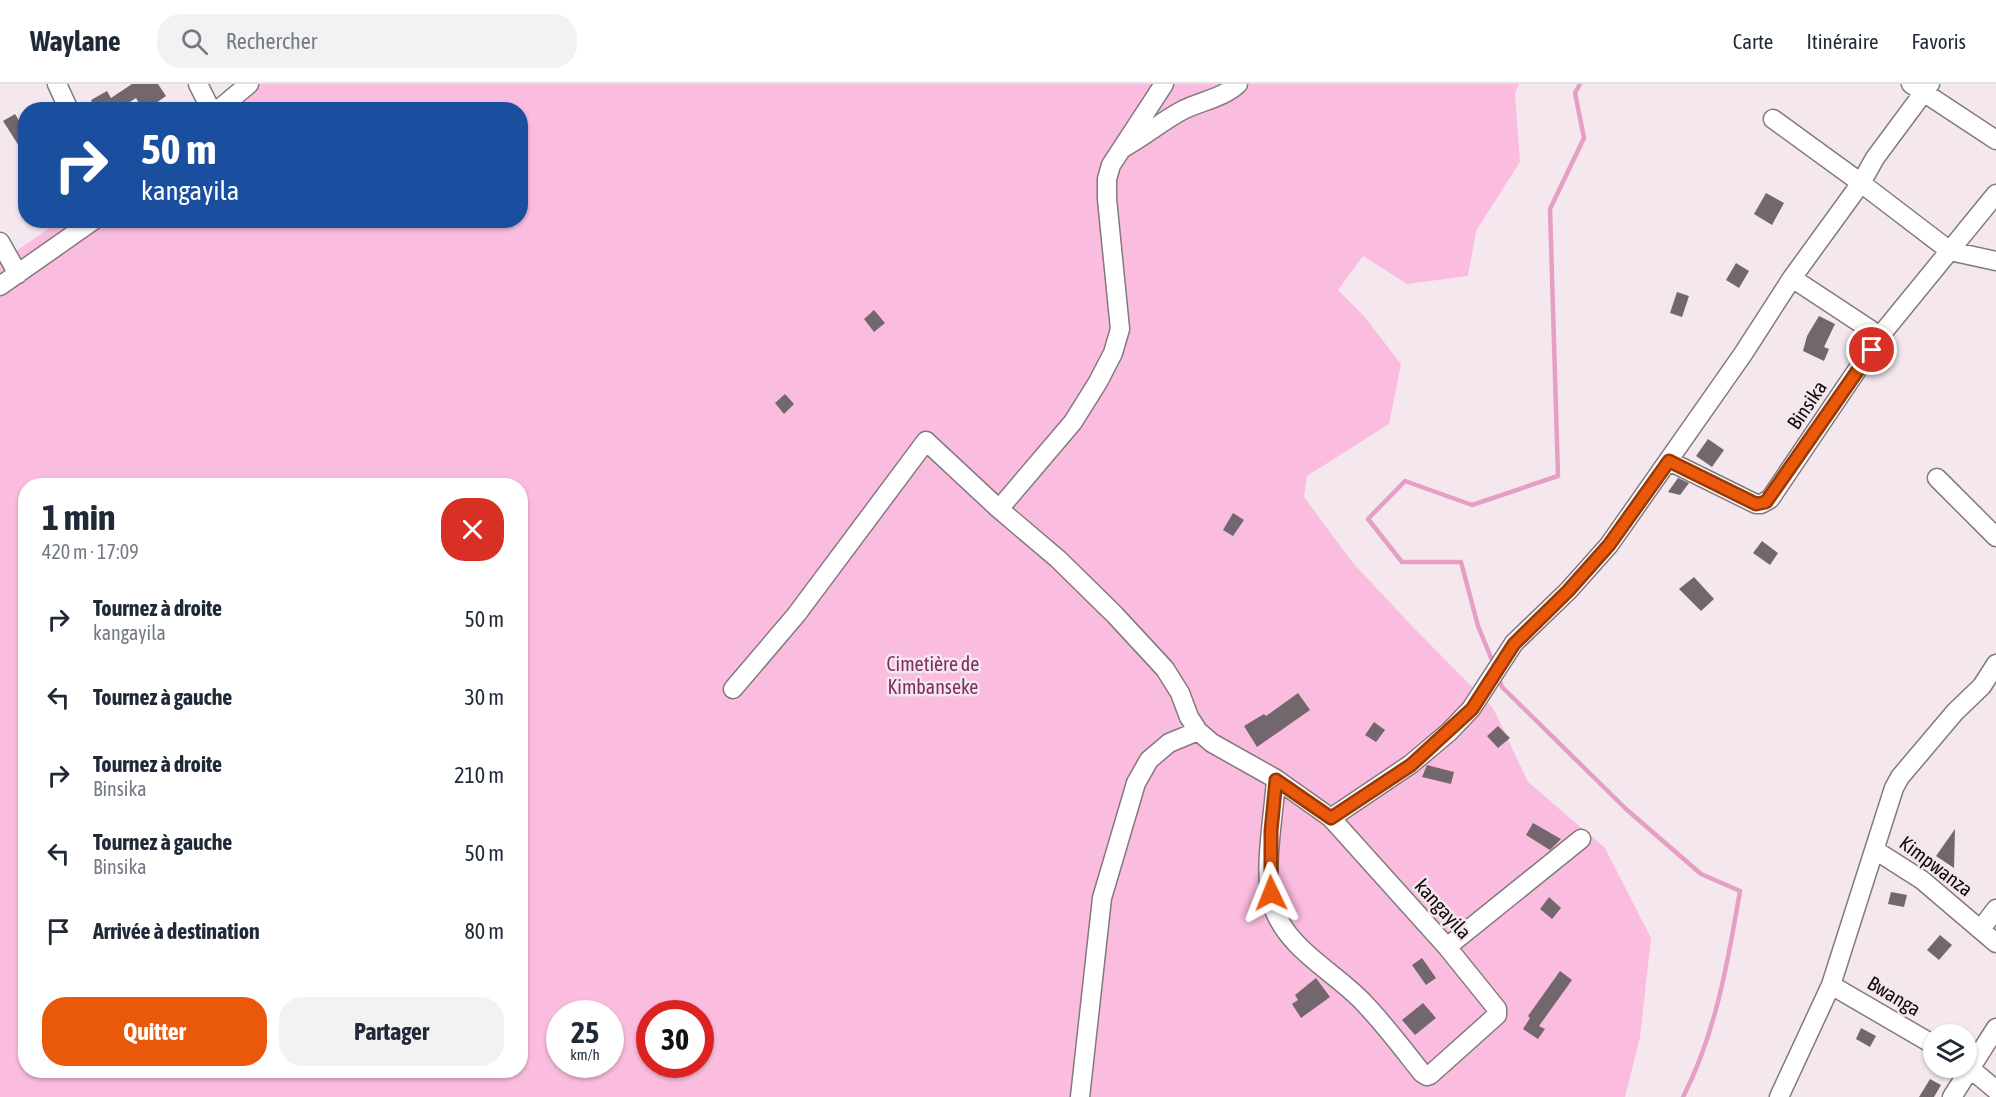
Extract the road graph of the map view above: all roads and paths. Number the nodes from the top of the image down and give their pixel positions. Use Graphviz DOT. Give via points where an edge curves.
graph roads {
  1 [pos="57,84"];
  2 [pos="198,84"];
  3 [pos="249,84"];
  4 [pos="1164,84"];
  5 [pos="1238,84"];
  6 [pos="1921,87"];
  7 [pos="65,102"];
  8 [pos="207,102"];
  9 [pos="228,102"];
  10 [pos="1773,119"];
  11 [pos="1996,140"];
  12 [pos="1122,149"];
  13 [pos="1861,183"];
  14 [pos="1996,194"];
  15 [pos="83,228"];
  16 [pos="0,242"];
  17 [pos="1950,251"];
  18 [pos="1996,261"];
  19 [pos="18,274"];
  20 [pos="1792,278"];
  21 [pos="0,286"];
  22 [pos="1880,336"];
  23 [pos="1669,461"];
  24 [pos="1937,478"];
  25 [pos="999,509"];
  26 [pos="1996,537"];
  27 [pos="1996,664"];
  28 [pos="733,689"];
  29 [pos="1989,691"];
  30 [pos="1198,731"];
  31 [pos="1276,780"];
  32 [pos="1331,818"];
  33 [pos="1581,839"];
  34 [pos="1875,850"];
  35 [pos="1996,909"];
  36 [pos="1981,929"];
  37 [pos="1996,943"];
  38 [pos="1447,947"];
  39 [pos="1831,985"];
  40 [pos="1996,1028"];
  41 [pos="1923,1039"];
  42 [pos="1977,1055"];
  43 [pos="1977,1073"];
  44 [pos="1962,1078"];
  45 [pos="1996,1090"];
  46 [pos="1080,1097"];
  47 [pos="1779,1097"];
  48 [pos="1952,1097"];
  1 -- 7 [label="street"];
  2 -- 8 [label="street"];
  3 -- 9 [label="street"];
  4 -- 12 [label="street"];
  5 -- 12 [label="street" via="1174,115"];
  6 -- 11 [label="street"];
  6 -- 13 [label="street"];
  10 -- 13 [label="street"];
  12 -- 25 [label="street" via="1107,179 1120,329 1113,353 1073,422"];
  13 -- 17 [label="street"];
  13 -- 20 [label="street"];
  14 -- 17 [label="street, Binsika"];
  15 -- 19 [label="street"];
  16 -- 19 [label="street"];
  17 -- 18 [label="street"];
  17 -- 22 [label="street, Binsika"];
  19 -- 21 [label="street"];
  20 -- 22 [label="street"];
  20 -- 23 [label="street"];
  22 -- 23 [label="street, Binsika" via="1766,502 1756,504"];
  23 -- 32 [label="street" via="1609,545 1514,644 1472,709 1411,765"];
  24 -- 26 [label="street"];
  25 -- 28 [label="street" via="926,441 796,615"];
  25 -- 30 [label="street" via="1058,559 1165,669"];
  27 -- 29 [label="street"];
  29 -- 34 [label="street" via="1955,712 1900,777"];
  30 -- 31 [label="street, kangayila"];
  30 -- 46 [label="street" via="1169,743 1149,760 1136,783 1101,898"];
  31 -- 32 [label="street, kangayila"];
  31 -- 38 [label="street, kangayila" via="1270,880 1273,907 1306,952 1362,1000 1427,1076 1498,1012"];
  32 -- 38 [label="street, kangayila"];
  33 -- 38 [label="street"];
  34 -- 36 [label="street, Kimpwanza" via="1922,880"];
  34 -- 39 [label="street"];
  35 -- 36 [label="street"];
  36 -- 37 [label="street, Kimpwanza"];
  39 -- 41 [label="street, Bwanga"];
  39 -- 47 [label="street"];
  40 -- 42 [label="street"];
  43 -- 45 [label="street"];
  44 -- 48 [label="street"];
}
